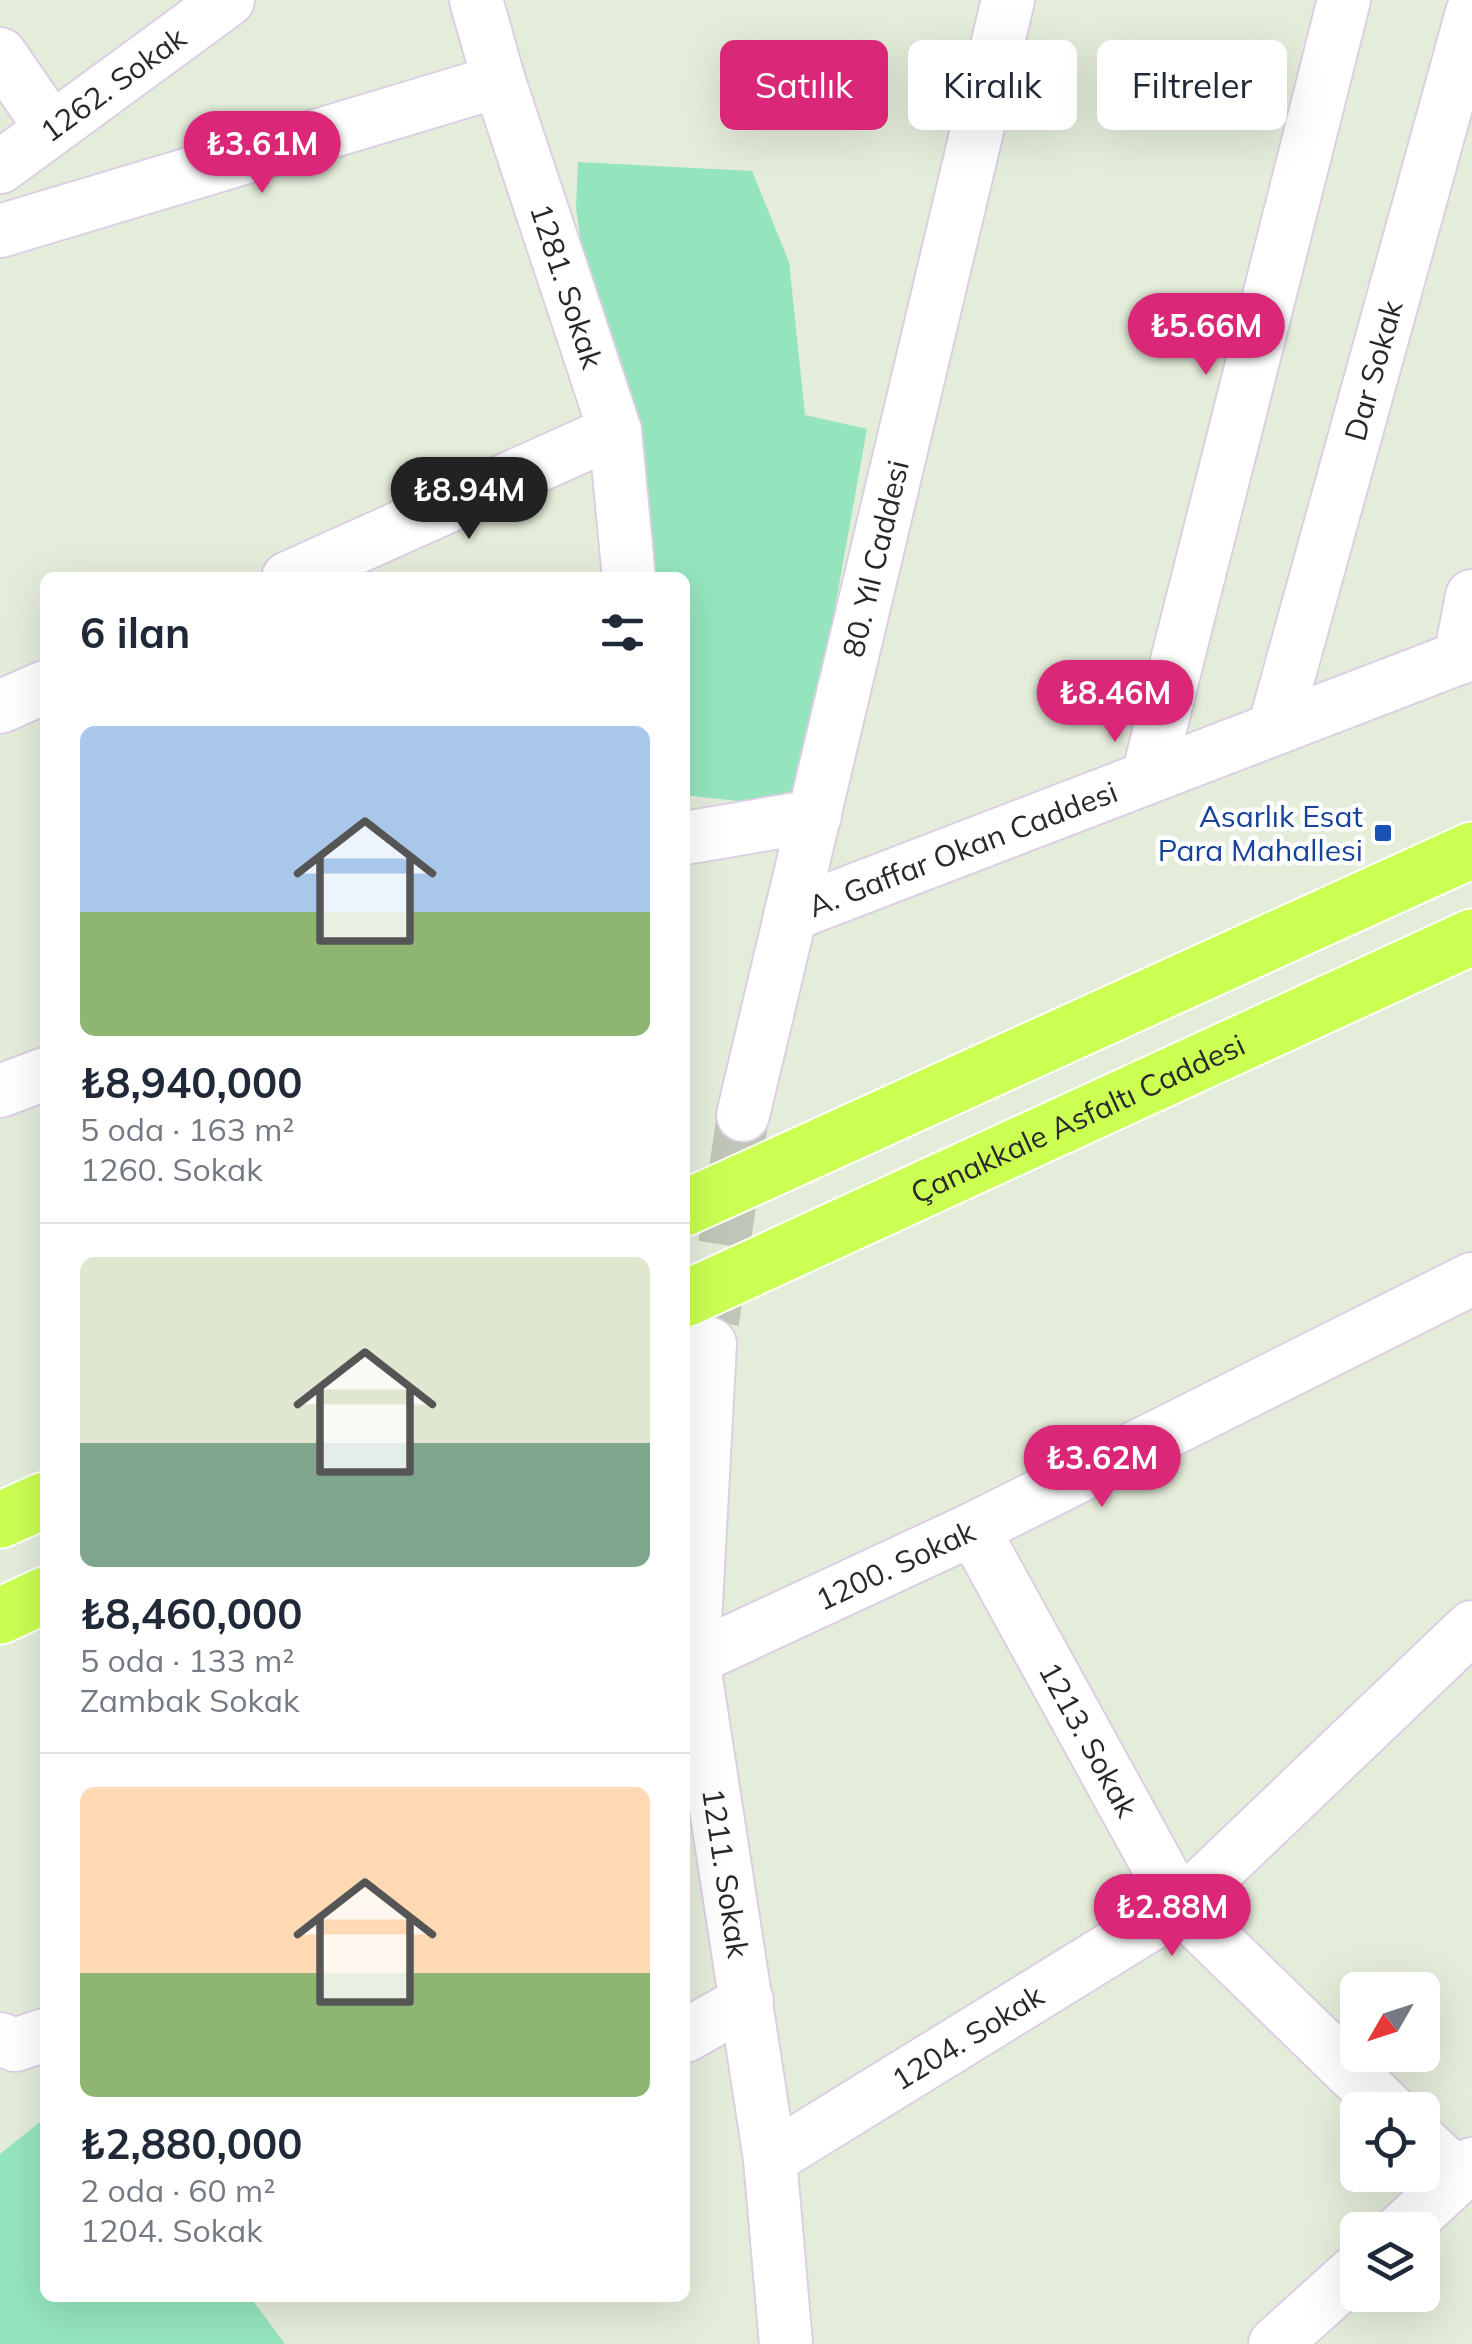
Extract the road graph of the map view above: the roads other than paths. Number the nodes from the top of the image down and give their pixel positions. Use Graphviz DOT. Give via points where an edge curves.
graph roads {
  1 [pos="228,0"];
  2 [pos="476,0"];
  3 [pos="1008,0"];
  4 [pos="1344,0"];
  5 [pos="1472,13"];
  6 [pos="0,54"];
  7 [pos="500,81"];
  8 [pos="50,128"];
  9 [pos="0,167"];
  10 [pos="0,232"];
  11 [pos="615,430"];
  12 [pos="301,572"];
  13 [pos="629,572"];
  14 [pos="1472,596"];
  15 [pos="1466,655"];
  16 [pos="40,689"];
  17 [pos="0,707"];
  18 [pos="1274,730"];
  19 [pos="1148,776"];
  20 [pos="815,816"];
  21 [pos="690,837"];
  22 [pos="1472,850"];
  23 [pos="790,914"];
  24 [pos="1472,937"];
  25 [pos="40,1076"];
  26 [pos="0,1091"];
  27 [pos="743,1115"];
  28 [pos="690,1206"];
  29 [pos="1466,1296"];
  30 [pos="698,1322"];
  31 [pos="40,1502"];
  32 [pos="0,1520"];
  33 [pos="973,1529"];
  34 [pos="40,1597"];
  35 [pos="0,1616"];
  36 [pos="690,1623"];
  37 [pos="1472,1628"];
  38 [pos="690,1661"];
  39 [pos="690,1667"];
  40 [pos="1180,1906"];
  41 [pos="747,2001"];
  42 [pos="690,2033"];
  43 [pos="40,2037"];
  44 [pos="0,2040"];
  45 [pos="1371,2092"];
  46 [pos="1440,2154"];
  47 [pos="770,2159"];
  48 [pos="1466,2171"];
  49 [pos="1421,2212"];
  50 [pos="1340,2286"];
  51 [pos="786,2344"];
  52 [pos="1275,2344"];
  1 -- 8 [label="street, 1262. Sokak"];
  2 -- 7 [label="street, 1281. Sokak"];
  3 -- 20 [label="street, 80. Yıl Caddesi"];
  4 -- 19 [label="street"];
  5 -- 18 [label="street, Dar Sokak"];
  6 -- 8 [label="street"];
  7 -- 10 [label="street"];
  7 -- 11 [label="street, 1281. Sokak"];
  8 -- 9 [label="street, 1262. Sokak"];
  11 -- 12 [label="street"];
  11 -- 13 [label="street, 1281. Sokak"];
  14 -- 15 [label="street"];
  15 -- 18 [label="street, A. Gaffar Okan Caddesi"];
  16 -- 17 [label="street"];
  18 -- 19 [label="street, A. Gaffar Okan Caddesi"];
  19 -- 23 [label="street, A. Gaffar Okan Caddesi"];
  20 -- 21 [label="street"];
  20 -- 23 [label="street, 80. Yıl Caddesi"];
  22 -- 28 [label="highway"];
  23 -- 27 [label="street, 80. Yıl Caddesi"];
  24 -- 30 [label="highway, Çanakkale Asfaltı Caddesi"];
  25 -- 26 [label="street"];
  29 -- 33 [label="street, 1200. Sokak"];
  30 -- 36 [label="street, 1211. Sokak"];
  31 -- 32 [label="highway"];
  33 -- 38 [label="street, 1200. Sokak"];
  33 -- 40 [label="street, 1213. Sokak"];
  34 -- 35 [label="highway"];
  37 -- 40 [label="street, 1204. Sokak"];
  39 -- 41 [label="street, 1211. Sokak"];
  40 -- 45 [label="street, 1213. Sokak"];
  40 -- 47 [label="street, 1204. Sokak"];
  41 -- 42 [label="street"];
  41 -- 47 [label="street, 1211. Sokak"];
  43 -- 44 [label="street" via="15,2045"];
  46 -- 48 [label="street"];
  47 -- 51 [label="street, 1211. Sokak"];
  48 -- 49 [label="street"];
  50 -- 52 [label="street"];
}
